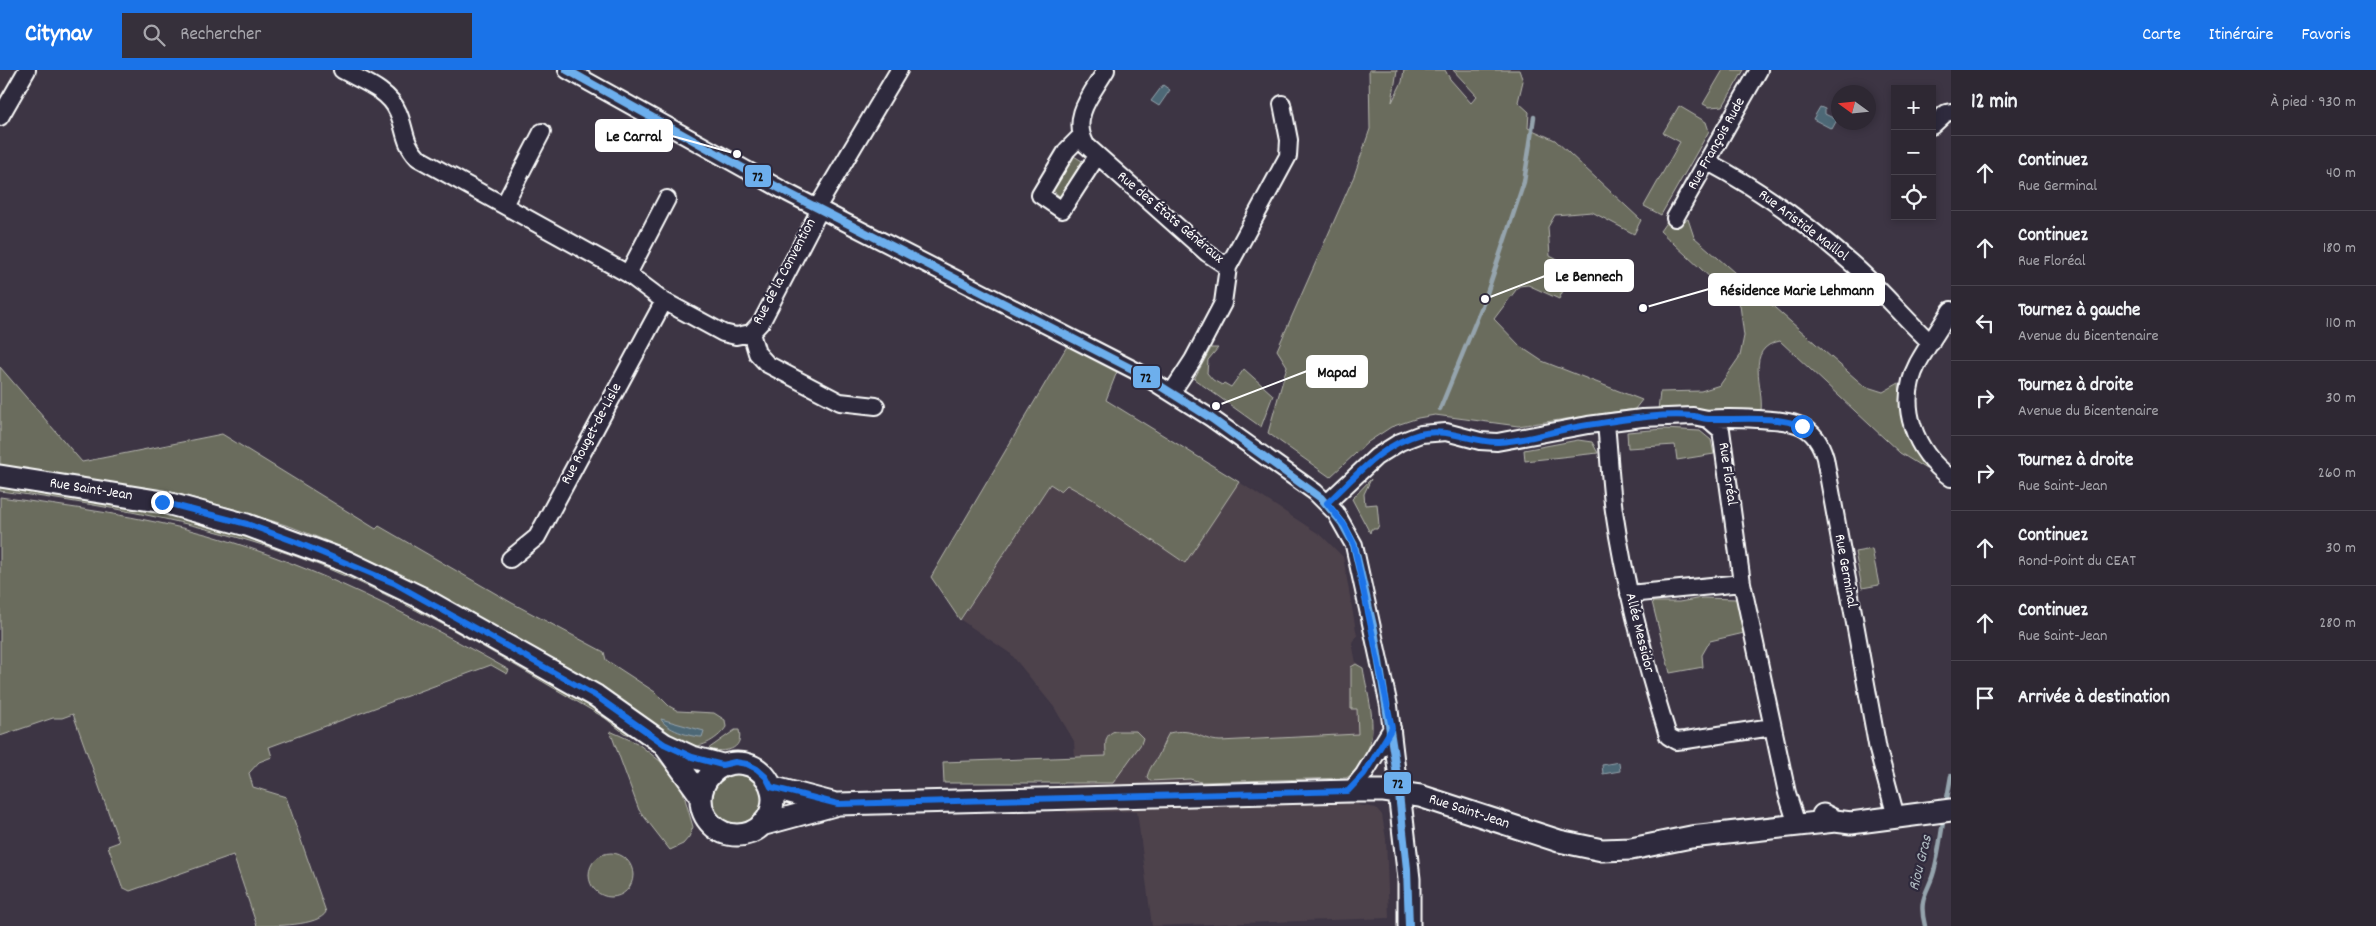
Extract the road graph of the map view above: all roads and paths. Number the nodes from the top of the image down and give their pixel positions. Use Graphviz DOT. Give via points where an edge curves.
graph roads {
  1 [pos="27,70"];
  2 [pos="342,70"];
  3 [pos="567,70"];
  4 [pos="899,70"];
  5 [pos="1106,70"];
  6 [pos="1759,70"];
  7 [pos="1282,104"];
  8 [pos="1951,112"];
  9 [pos="0,117"];
  10 [pos="1936,122"];
  11 [pos="542,132"];
  12 [pos="1081,136"];
  13 [pos="1097,156"];
  14 [pos="1708,162"];
  15 [pos="667,199"];
  16 [pos="504,205"];
  17 [pos="818,209"];
  18 [pos="1675,218"];
  19 [pos="1228,267"];
  20 [pos="628,274"];
  21 [pos="664,301"];
  22 [pos="1951,310"];
  23 [pos="751,333"];
  24 [pos="1931,343"];
  25 [pos="1172,392"];
  26 [pos="876,406"];
  27 [pos="1708,419"];
  28 [pos="1606,424"];
  29 [pos="0,476"];
  30 [pos="1951,478"];
  31 [pos="1327,503"];
  32 [pos="510,559"];
  33 [pos="1742,583"];
  34 [pos="1629,594"];
  35 [pos="1772,726"];
  36 [pos="1392,728"];
  37 [pos="664,744"];
  38 [pos="722,765"];
  39 [pos="771,787"];
  40 [pos="1350,790"];
  41 [pos="1400,792"];
  42 [pos="701,796"];
  43 [pos="838,804"];
  44 [pos="1943,812"];
  45 [pos="1896,817"];
  46 [pos="1795,819"];
  47 [pos="761,825"];
  48 [pos="1409,926"];
  1 -- 9 [label="street"];
  2 -- 16 [label="street, Rue de la Convention" via="384,93 392,101 398,111 404,138 418,158"];
  3 -- 17 [label="street"];
  4 -- 17 [label="street, Rue de la Convention"];
  5 -- 12 [label="street" via="1080,112"];
  6 -- 14 [label="street, Rue François Rude"];
  7 -- 19 [label="street" via="1289,140 1288,156"];
  8 -- 10 [label="street"];
  11 -- 16 [label="street"];
  12 -- 13 [label="street, Rue des États Généraux"];
  12 -- 13 [label="street" via="1067,150 1040,195 1062,210"];
  13 -- 19 [label="street, Rue des États Généraux" via="1207,253"];
  14 -- 18 [label="street, Rue François Rude"];
  14 -- 24 [label="street, Rue Aristide Maillol" via="1740,179 1795,217 1850,262"];
  15 -- 20 [label="street"];
  16 -- 20 [label="street, Rue de la Convention"];
  17 -- 23 [label="street, Rue de la Convention" via="762,321"];
  17 -- 25 [label="street" via="1103,353"];
  19 -- 25 [label="street, Rue des États Généraux" via="1223,303"];
  20 -- 21 [label="street, Rue de la Convention"];
  21 -- 23 [label="street, Rue de la Convention" via="722,333 736,336"];
  21 -- 32 [label="street, Rue Rouget-de-Lisle" via="537,537"];
  22 -- 24 [label="street"];
  23 -- 26 [label="street, Rue de la Convention" via="757,353 767,364 840,402"];
  24 -- 30 [label="street" via="1912,382 1910,416 1914,434 1926,454"];
  25 -- 31 [label="street"];
  27 -- 28 [label="street" via="1693,416 1642,418"];
  27 -- 33 [label="street, Rue Floréal" via="1721,430"];
  27 -- 45 [label="street, Rue Germinal" via="1727,417 1791,422 1802,426 1819,441 1878,750"];
  28 -- 31 [label="street" via="1497,442 1446,432 1421,434 1376,457"];
  28 -- 34 [label="street, Allée Messidor" via="1614,510"];
  29 -- 37 [label="street, Rue Saint-Jean" via="171,504 247,524 345,561 420,597 596,696"];
  31 -- 36 [label="street" via="1345,526 1354,545"];
  33 -- 34 [label="street"];
  33 -- 35 [label="street, Rue Floréal"];
  34 -- 35 [label="street, Allée Messidor" via="1668,736 1676,741"];
  35 -- 46 [label="street, Rue Floréal"];
  36 -- 40 [label="street" via="1364,774"];
  36 -- 41 [label="street"];
  37 -- 38 [label="street, Rue Saint-Jean" via="692,757"];
  37 -- 42 [label="street, Rue Saint-Jean"];
  38 -- 39 [label="street" via="747,764 766,777"];
  38 -- 42 [label="street" via="707,778"];
  39 -- 43 [label="street, Rue Saint-Jean"];
  39 -- 47 [label="street" via="773,801"];
  40 -- 41 [label="street, Rue Saint-Jean"];
  40 -- 43 [label="street, Rue Saint-Jean"];
  41 -- 46 [label="street, Rue Saint-Jean" via="1428,798 1559,842 1616,850"];
  41 -- 48 [label="street" via="1409,879"];
  42 -- 47 [label="street" via="701,805 709,822 724,832 744,834"];
  43 -- 47 [label="street, Rue Saint-Jean"];
  44 -- 45 [label="street, Rue Saint-Jean"];
  45 -- 46 [label="street, Rue Saint-Jean" via="1851,823 1835,821 1822,814"];
}
